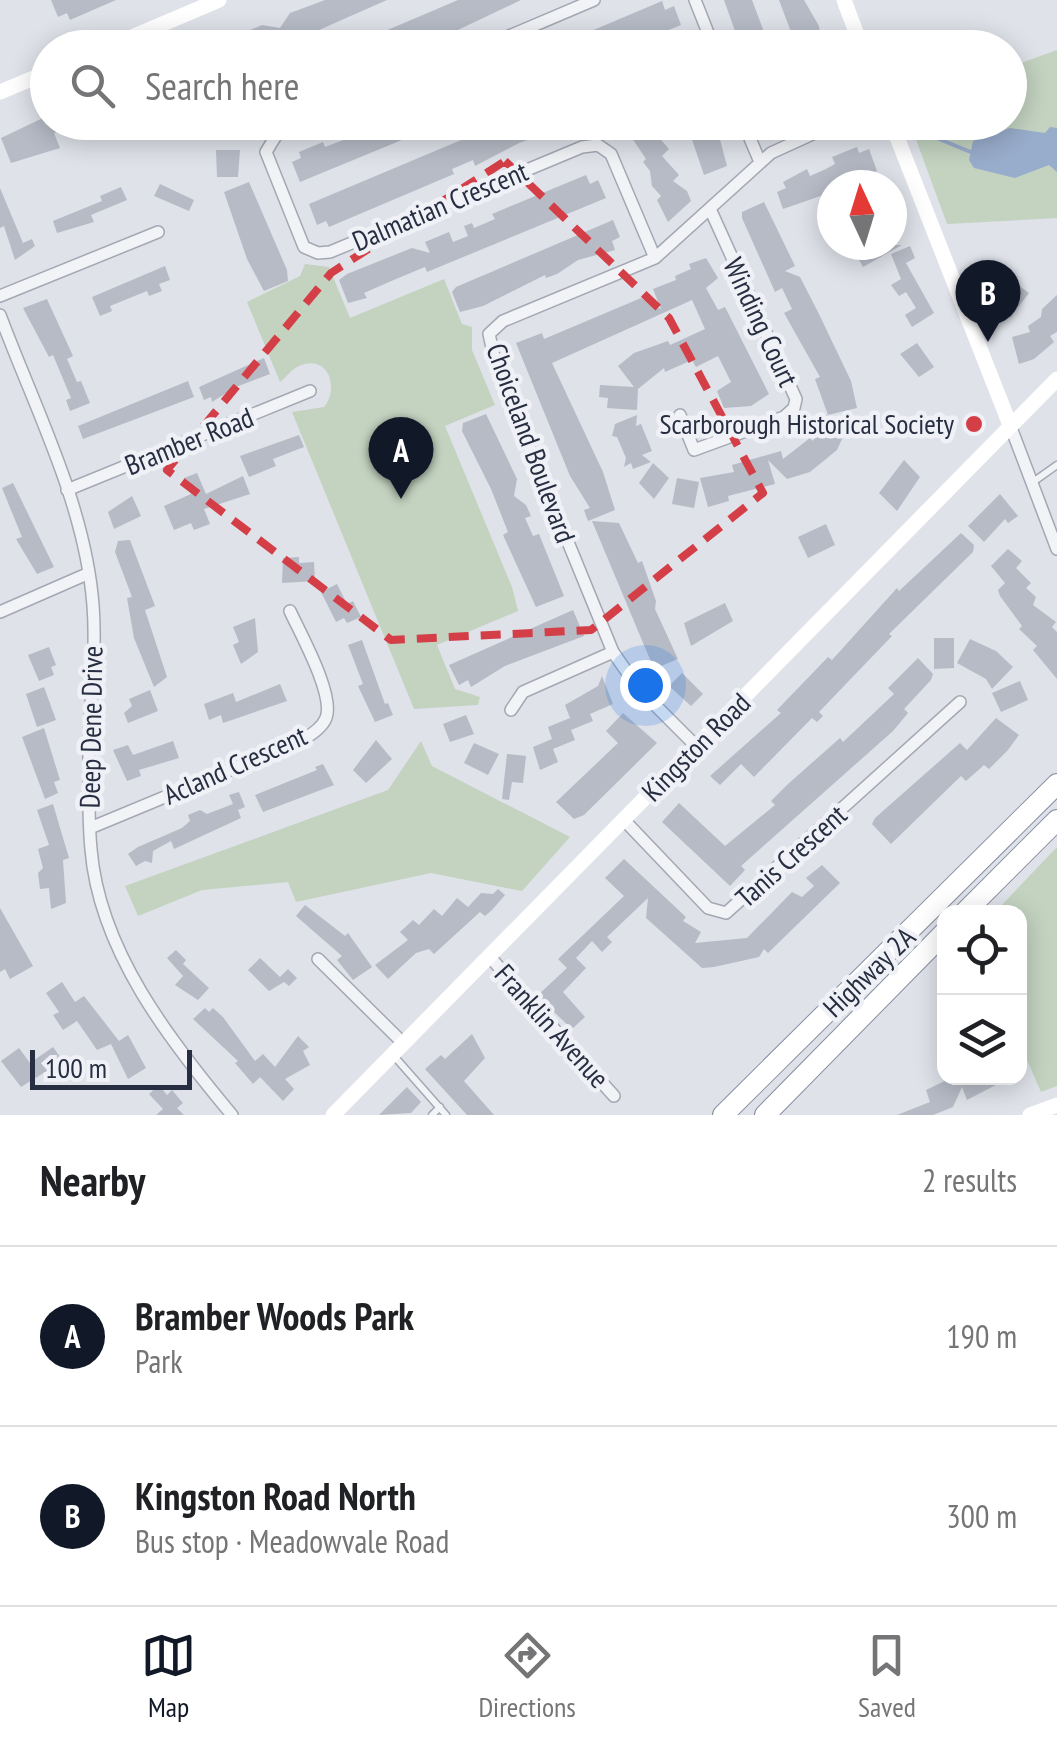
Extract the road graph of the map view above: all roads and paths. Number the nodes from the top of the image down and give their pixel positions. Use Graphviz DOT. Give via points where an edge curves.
graph roads {
  1 [pos="219,0"];
  2 [pos="594,0"];
  3 [pos="695,0"];
  4 [pos="847,1"];
  5 [pos="148,30"];
  6 [pos="523,30"];
  7 [pos="707,30"];
  8 [pos="856,30"];
  9 [pos="30,80"];
  10 [pos="0,92"];
  11 [pos="273,140"];
  12 [pos="750,140"];
  13 [pos="803,140"];
  14 [pos="898,140"];
  15 [pos="760,162"];
  16 [pos="710,211"];
  17 [pos="158,232"];
  18 [pos="655,258"];
  19 [pos="0,296"];
  20 [pos="0,315"];
  21 [pos="1057,378"];
  22 [pos="310,391"];
  23 [pos="680,414"];
  24 [pos="1010,425"];
  25 [pos="1057,466"];
  26 [pos="1032,482"];
  27 [pos="67,490"];
  28 [pos="1057,549"];
  29 [pos="87,574"];
  30 [pos="290,611"];
  31 [pos="0,612"];
  32 [pos="612,652"];
  33 [pos="960,702"];
  34 [pos="510,710"];
  35 [pos="696,746"];
  36 [pos="1057,784"];
  37 [pos="624,820"];
  38 [pos="1057,820"];
  39 [pos="90,828"];
  40 [pos="972,905"];
  41 [pos="937,940"];
  42 [pos="490,956"];
  43 [pos="318,959"];
  44 [pos="398,1048"];
  45 [pos="614,1096"];
  46 [pos="1057,1104"];
  47 [pos="440,1108"];
  48 [pos="232,1115"];
  49 [pos="333,1115"];
  50 [pos="432,1115"];
  51 [pos="446,1115"];
  52 [pos="722,1115"];
  53 [pos="764,1115"];
  54 [pos="1030,1115"];
  1 -- 5 [label="street"];
  2 -- 6 [label="street"];
  3 -- 7 [label="street"];
  4 -- 8 [label="street"];
  9 -- 10 [label="street"];
  11 -- 18 [label="street, Dalmatian Crescent" via="266,152 311,251 330,252 582,146 598,145 611,154"];
  12 -- 15 [label="street"];
  13 -- 15 [label="street, Choiceland Boulevard"];
  14 -- 24 [label="street"];
  15 -- 16 [label="street, Choiceland Boulevard"];
  16 -- 18 [label="street, Choiceland Boulevard"];
  16 -- 23 [label="street, Winding Court" via="796,399 784,417 694,450"];
  17 -- 19 [label="street"];
  18 -- 32 [label="street, Choiceland Boulevard" via="502,321 488,338"];
  20 -- 27 [label="street, Deep Dene Drive"];
  21 -- 24 [label="street, Kingston Road"];
  22 -- 27 [label="street, Bramber Road"];
  24 -- 26 [label="street"];
  24 -- 35 [label="street, Kingston Road"];
  25 -- 26 [label="lane"];
  26 -- 28 [label="street"];
  27 -- 29 [label="street, Deep Dene Drive"];
  29 -- 31 [label="street"];
  29 -- 39 [label="street, Deep Dene Drive" via="93,606"];
  30 -- 39 [label="street, Acland Crescent" via="326,703 326,718 316,730"];
  32 -- 34 [label="street" via="523,692"];
  32 -- 35 [label="street, Choiceland Boulevard"];
  33 -- 37 [label="street, Tanis Crescent" via="726,913 708,908"];
  35 -- 37 [label="street, Kingston Road"];
  36 -- 52 [label="highway, Highway 2A"];
  37 -- 42 [label="street, Kingston Road"];
  38 -- 40 [label="highway"];
  39 -- 48 [label="street, Deep Dene Drive" via="108,920 141,991"];
  41 -- 53 [label="highway, Highway 2A"];
  42 -- 44 [label="street, Kingston Road"];
  42 -- 45 [label="street, Franklin Avenue"];
  43 -- 44 [label="street"];
  44 -- 47 [label="lane"];
  44 -- 49 [label="street, Kingston Road"];
  46 -- 54 [label="street"];
  47 -- 50 [label="lane"];
  47 -- 51 [label="lane"];
}
